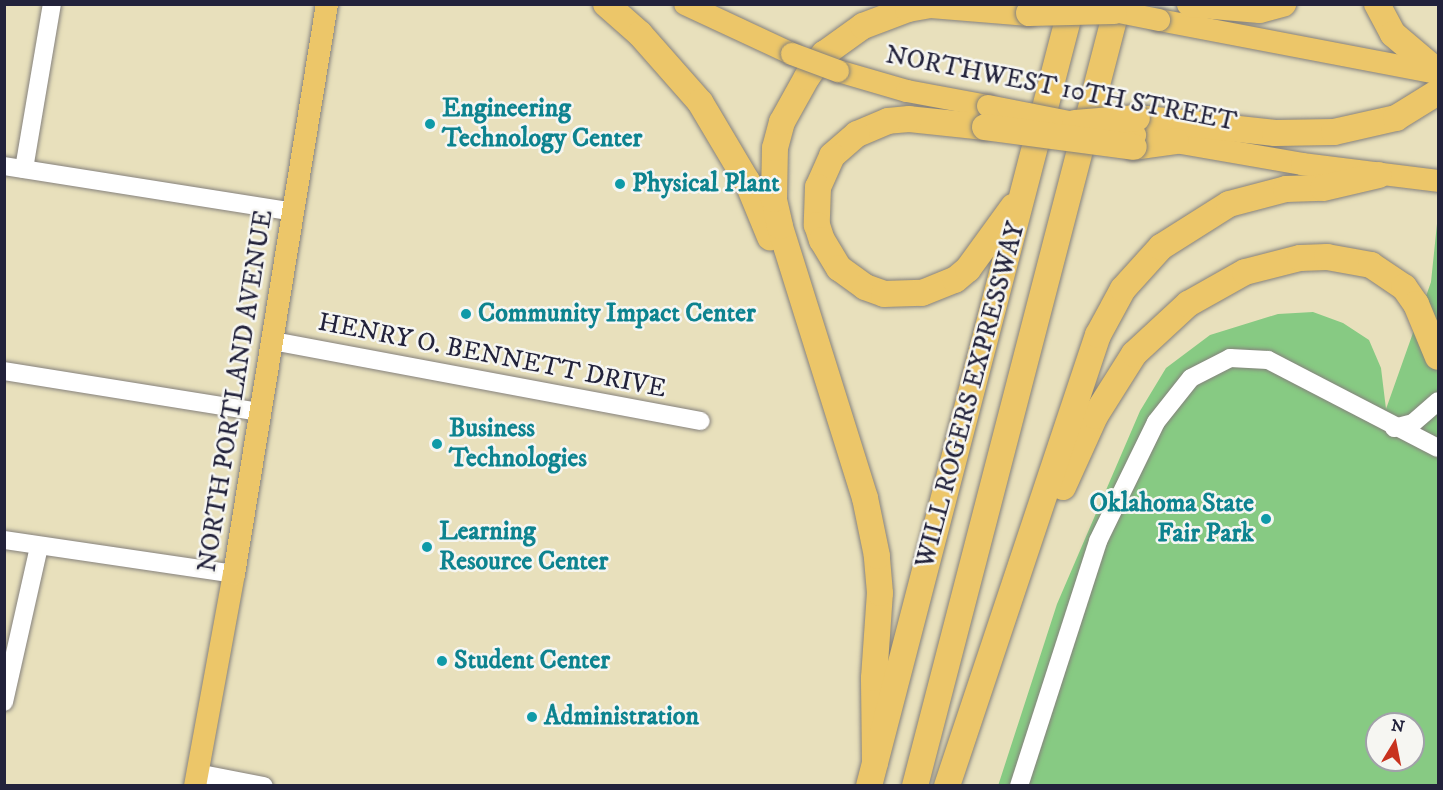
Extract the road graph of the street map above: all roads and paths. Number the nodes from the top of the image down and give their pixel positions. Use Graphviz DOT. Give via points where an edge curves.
graph roads {
  1 [pos="52,4"];
  2 [pos="327,4"];
  3 [pos="606,4"];
  4 [pos="685,4"];
  5 [pos="1072,4"];
  6 [pos="1077,4"];
  7 [pos="1190,4"];
  8 [pos="1283,4"];
  9 [pos="1377,4"];
  10 [pos="1116,8"];
  11 [pos="1428,68"];
  12 [pos="1438,92"];
  13 [pos="986,117"];
  14 [pos="1075,123"];
  15 [pos="1135,133"];
  16 [pos="1176,141"];
  17 [pos="4,165"];
  18 [pos="24,169"];
  19 [pos="1379,175"];
  20 [pos="1428,180"];
  21 [pos="1023,192"];
  22 [pos="294,212"];
  23 [pos="273,341"];
  24 [pos="1438,356"];
  25 [pos="4,371"];
  26 [pos="825,380"];
  27 [pos="1438,401"];
  28 [pos="261,412"];
  29 [pos="701,421"];
  30 [pos="1394,428"];
  31 [pos="1438,448"];
  32 [pos="4,540"];
  33 [pos="39,547"];
  34 [pos="1021,564"];
  35 [pos="234,574"];
  36 [pos="4,702"];
  37 [pos="872,774"];
  38 [pos="196,779"];
  39 [pos="264,786"];
  40 [pos="915,786"];
  41 [pos="947,786"];
  42 [pos="1019,786"];
  1 -- 18 [label="street"];
  2 -- 22 [label="main road, NORTH PORTLAND AVENUE"];
  3 -- 26 [label="highway" via="672,67 724,138 759,208"];
  4 -- 13 [label="main road, NORTHWEST 10TH STREET, bridge" via="792,54"];
  5 -- 21 [label="highway, WILL ROGERS EXPRESSWAY"];
  6 -- 10 [label="main road, bridge"];
  7 -- 8 [label="highway" via="1260,10"];
  9 -- 11 [label="highway" via="1394,34"];
  10 -- 11 [label="main road, bridge" via="1159,20"];
  10 -- 26 [label="highway, bridge" via="1029,13 942,5 885,16 863,26 824,54 792,100 775,148 774,199"];
  10 -- 40 [label="highway, WILL ROGERS EXPRESSWAY"];
  12 -- 15 [label="highway" via="1396,118 1334,132"];
  13 -- 14 [label="main road, NORTHWEST 10TH STREET, bridge"];
  13 -- 15 [label="highway, bridge"];
  13 -- 21 [label="highway" via="888,121 845,142 832,156 818,187 817,225 830,257 852,279 884,294 903,296 937,289 968,269"];
  14 -- 15 [label="highway, bridge"];
  15 -- 16 [label="highway"];
  16 -- 19 [label="main road, NORTHWEST 10TH STREET"];
  17 -- 18 [label="street"];
  18 -- 22 [label="street"];
  19 -- 20 [label="main road, NORTHWEST 10TH STREET"];
  19 -- 34 [label="highway" via="1323,188 1286,189 1229,204 1183,231 1141,266 1123,289 1098,335"];
  21 -- 37 [label="highway, WILL ROGERS EXPRESSWAY"];
  22 -- 23 [label="main road, NORTH PORTLAND AVENUE"];
  23 -- 28 [label="main road, NORTH PORTLAND AVENUE"];
  23 -- 29 [label="street, HENRY O. BENNETT DRIVE"];
  24 -- 34 [label="highway" via="1416,304 1404,287 1371,265 1327,256 1300,258 1274,262 1214,286 1159,327 1116,379"];
  25 -- 28 [label="street"];
  26 -- 37 [label="highway" via="865,498 877,556 880,593"];
  27 -- 30 [label="street" via="1413,423"];
  28 -- 35 [label="main road, NORTH PORTLAND AVENUE"];
  30 -- 31 [label="street"];
  30 -- 42 [label="street" via="1293,370 1260,357 1230,358 1191,378 1156,422 1098,541"];
  32 -- 33 [label="street"];
  33 -- 35 [label="street"];
  33 -- 36 [label="street"];
  34 -- 41 [label="highway"];
  35 -- 38 [label="main road, NORTH PORTLAND AVENUE"];
  38 -- 39 [label="street"];
}
